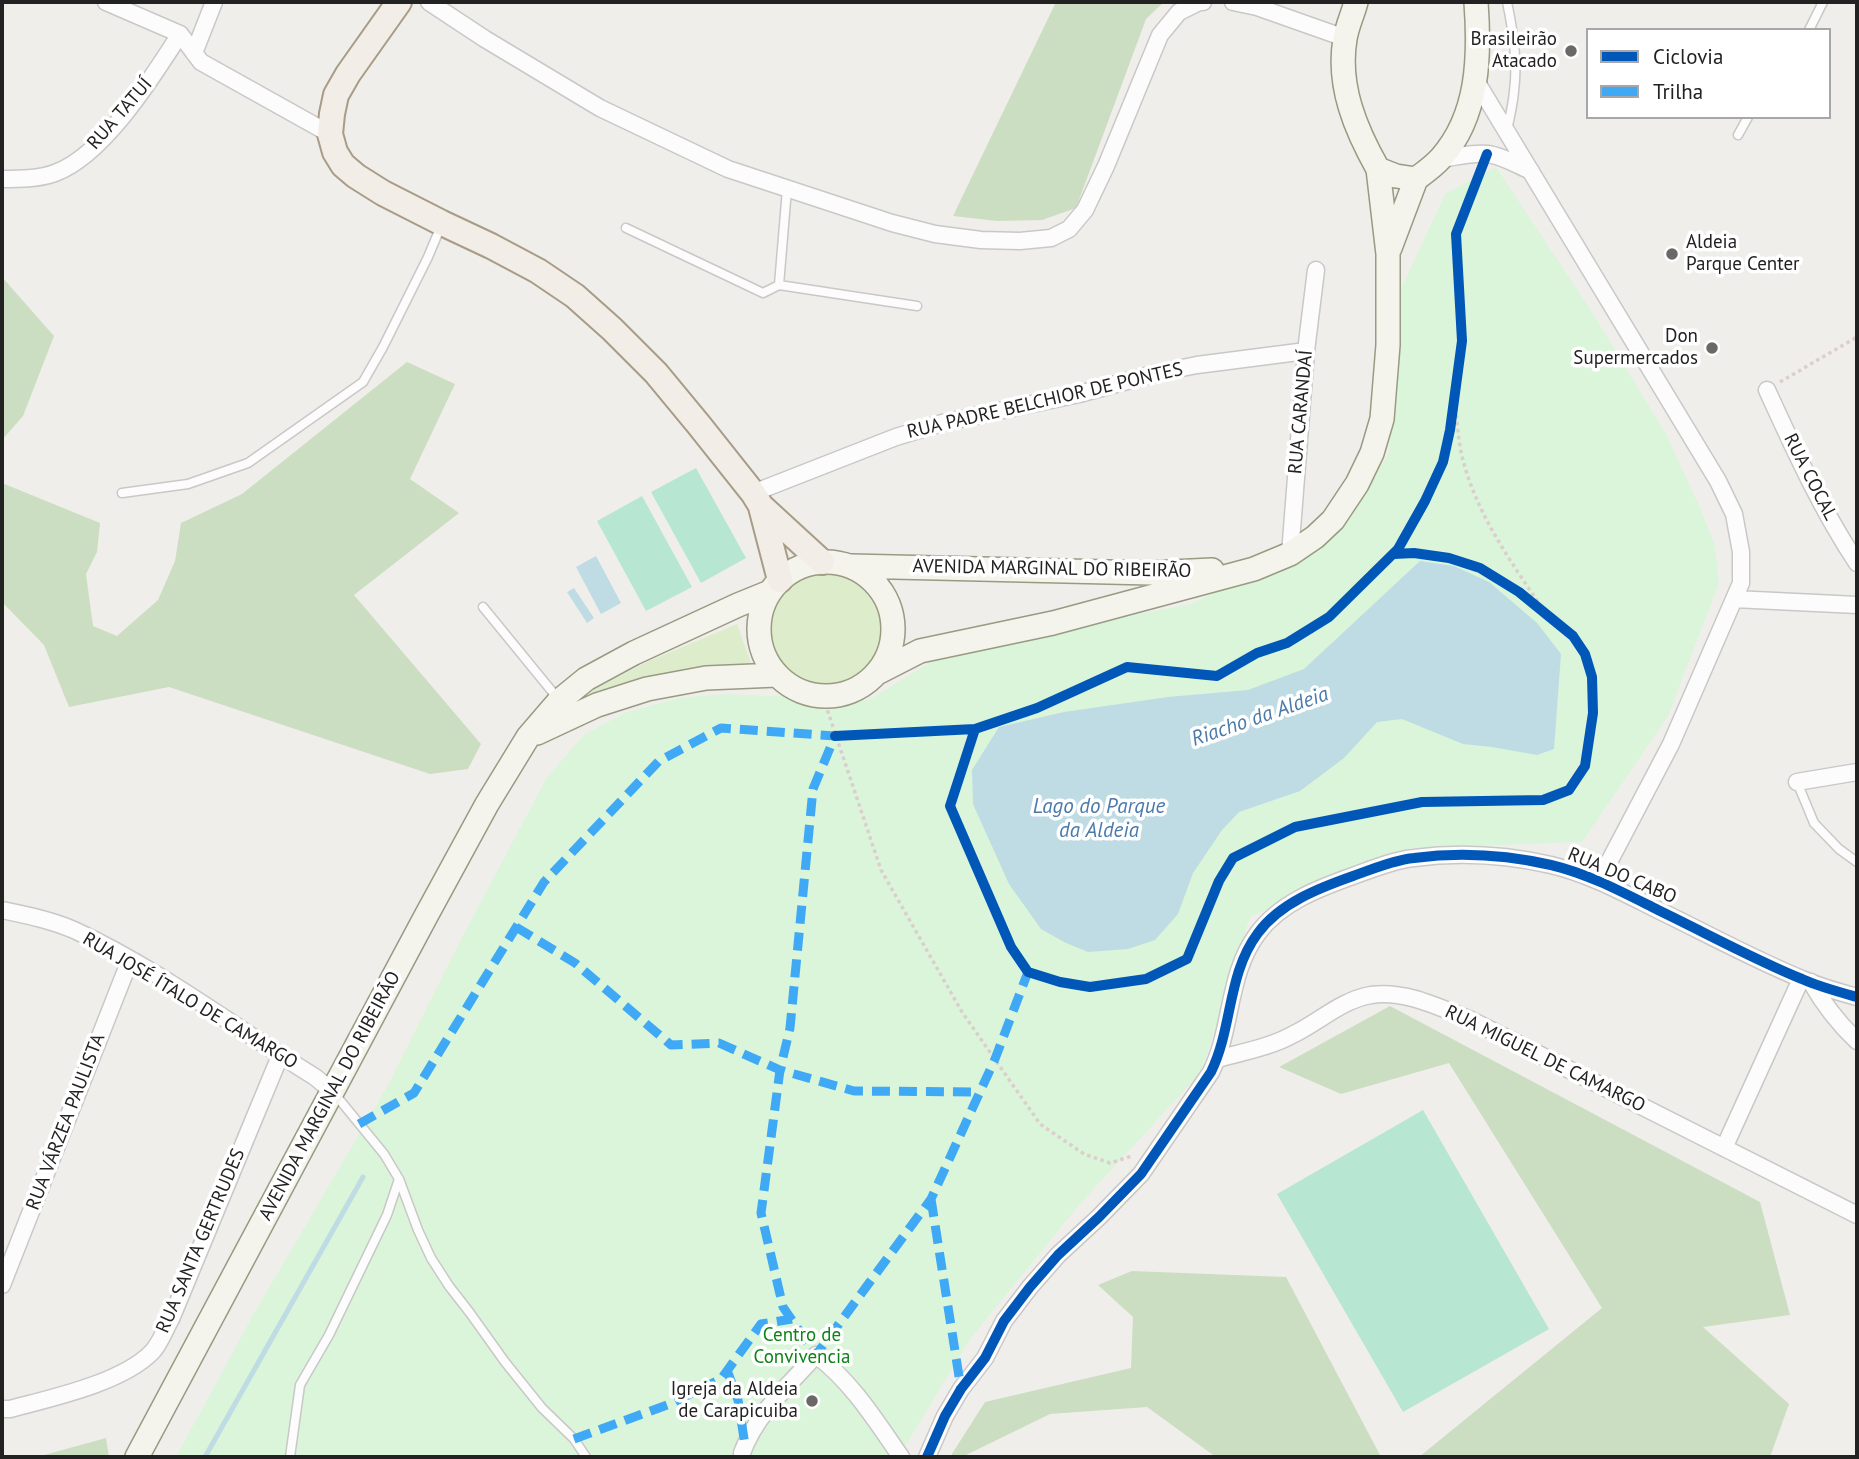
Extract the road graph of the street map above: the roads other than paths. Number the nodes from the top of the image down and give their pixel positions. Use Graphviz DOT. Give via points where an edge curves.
graph roads {
  1 [pos="106,2"];
  2 [pos="214,2"];
  3 [pos="399,2"];
  4 [pos="429,2"];
  5 [pos="1203,2"];
  6 [pos="1233,2"];
  7 [pos="1356,2"];
  8 [pos="1476,2"];
  9 [pos="1507,2"];
  10 [pos="1823,2"];
  11 [pos="1810,28"];
  12 [pos="180,33"];
  13 [pos="1345,38"];
  14 [pos="194,53"];
  15 [pos="1476,81"];
  16 [pos="1747,119"];
  17 [pos="1507,130"];
  18 [pos="330,134"];
  19 [pos="1738,135"];
  20 [pos="1441,159"];
  21 [pos="1378,169"];
  22 [pos="1531,171"];
  23 [pos="2,179"];
  24 [pos="1416,179"];
  25 [pos="786,189"];
  26 [pos="442,223"];
  27 [pos="626,228"];
  28 [pos="1388,254"];
  29 [pos="1316,270"];
  30 [pos="779,285"];
  31 [pos="917,306"];
  32 [pos="1306,351"];
  33 [pos="1767,390"];
  34 [pos="122,493"];
  35 [pos="757,499"];
  36 [pos="1290,554"];
  37 [pos="822,562"];
  38 [pos="1857,563"];
  39 [pos="849,566"];
  40 [pos="1254,569"];
  41 [pos="775,586"];
  42 [pos="1734,599"];
  43 [pos="1857,605"];
  44 [pos="483,607"];
  45 [pos="879,672"];
  46 [pos="776,675"];
  47 [pos="559,701"];
  48 [pos="528,737"];
  49 [pos="1857,772"];
  50 [pos="1797,782"];
  51 [pos="1857,862"];
  52 [pos="1599,881"];
  53 [pos="2,910"];
  54 [pos="130,960"];
  55 [pos="1806,981"];
  56 [pos="1857,998"];
  57 [pos="1857,1041"];
  58 [pos="280,1056"];
  59 [pos="1217,1059"];
  60 [pos="332,1091"];
  61 [pos="1724,1148"];
  62 [pos="399,1179"];
  63 [pos="1857,1216"];
  64 [pos="2,1285"];
  65 [pos="2,1409"];
  66 [pos="742,1453"];
  67 [pos="137,1457"];
  68 [pos="290,1457"];
  69 [pos="586,1457"];
  70 [pos="901,1457"];
  71 [pos="927,1457"];
  1 -- 12 [label="street"];
  2 -- 14 [label="street"];
  3 -- 18 [label="main road" via="337,94"];
  4 -- 25 [label="street" via="600,108 728,169"];
  5 -- 25 [label="street" via="1179,12 1160,35 1085,210 1069,229 1051,238 981,240 935,234"];
  6 -- 13 [label="street"];
  7 -- 13 [label="main road"];
  8 -- 15 [label="main road"];
  9 -- 17 [label="lane" via="1516,60"];
  10 -- 11 [label="lane"];
  12 -- 14 [label="street"];
  12 -- 23 [label="street, RUA TATUÍ" via="144,90 102,139 75,162 55,173"];
  13 -- 21 [label="main road" via="1344,76 1351,111"];
  14 -- 18 [label="street" via="220,74"];
  15 -- 17 [label="street"];
  15 -- 20 [label="main road" via="1462,127"];
  16 -- 19 [label="lane"];
  17 -- 22 [label="street"];
  18 -- 26 [label="main road" via="343,165 356,176"];
  20 -- 22 [label="street" via="1487,154"];
  20 -- 24 [label="main road"];
  21 -- 24 [label="main road"];
  21 -- 28 [label="main road, AVENIDA MARGINAL DO RIBEIRÃO"];
  22 -- 42 [label="street" via="1734,514 1741,552 1741,583"];
  24 -- 28 [label="main road, AVENIDA MARGINAL DO RIBEIRÃO"];
  25 -- 30 [label="lane"];
  26 -- 34 [label="lane" via="363,382 248,463 188,484"];
  26 -- 35 [label="main road" via="538,271 584,304 656,373"];
  27 -- 30 [label="lane" via="763,293"];
  28 -- 36 [label="main road, AVENIDA MARGINAL DO RIBEIRÃO" via="1385,386 1372,453 1333,520"];
  29 -- 32 [label="street, RUA CARANDAÍ"];
  30 -- 31 [label="lane"];
  32 -- 35 [label="street, RUA PADRE BELCHIOR DE PONTES" via="1197,365 942,423 896,437"];
  32 -- 36 [label="street, RUA CARANDAÍ"];
  33 -- 38 [label="street, RUA COCAL"];
  35 -- 37 [label="main road"];
  35 -- 41 [label="main road"];
  36 -- 40 [label="main road, AVENIDA MARGINAL DO RIBEIRÃO"];
  37 -- 39 [label="main road, AVENIDA MARGINAL DO RIBEIRÃO"];
  37 -- 41 [label="main road, AVENIDA MARGINAL DO RIBEIRÃO" via="800,568"];
  39 -- 40 [label="main road, AVENIDA MARGINAL DO RIBEIRÃO" via="1151,573"];
  39 -- 45 [label="main road, AVENIDA MARGINAL DO RIBEIRÃO" via="868,576 883,592 891,611 894,633"];
  40 -- 45 [label="main road, AVENIDA MARGINAL DO RIBEIRÃO" via="1053,624 920,651"];
  41 -- 46 [label="main road" via="762,608 759,625 763,652"];
  41 -- 47 [label="main road, AVENIDA MARGINAL DO RIBEIRÃO" via="634,653 586,679"];
  42 -- 43 [label="street"];
  42 -- 52 [label="street" via="1671,744"];
  44 -- 47 [label="lane"];
  45 -- 46 [label="main road, AVENIDA MARGINAL DO RIBEIRÃO" via="863,686 822,696 806,694"];
  46 -- 48 [label="main road" via="706,678 647,689 597,705"];
  47 -- 48 [label="main road, AVENIDA MARGINAL DO RIBEIRÃO"];
  48 -- 60 [label="main road, AVENIDA MARGINAL DO RIBEIRÃO"];
  49 -- 50 [label="street"];
  50 -- 51 [label="lane" via="1814,823"];
  52 -- 55 [label="street, RUA DO CABO"];
  52 -- 59 [label="street, RUA DO CABO" via="1553,865 1509,857 1459,856 1412,858 1323,887 1284,909 1260,930 1245,952"];
  53 -- 54 [label="street, RUA JOSÉ ÍTALO DE CAMARGO" via="73,930"];
  54 -- 58 [label="street, RUA JOSÉ ÍTALO DE CAMARGO"];
  54 -- 64 [label="street, RUA VÁRZEA PAULISTA"];
  55 -- 56 [label="street, RUA DO CABO"];
  55 -- 57 [label="street"];
  55 -- 61 [label="street"];
  58 -- 60 [label="street, RUA JOSÉ ÍTALO DE CAMARGO"];
  58 -- 65 [label="street, RUA SANTA GERTRUDES" via="154,1350 139,1363 94,1384"];
  59 -- 61 [label="street, RUA MIGUEL DE CAMARGO" via="1294,1034 1370,995 1396,995 1469,1019"];
  59 -- 71 [label="street" via="1141,1174 1058,1255 1004,1321 945,1416"];
  60 -- 62 [label="lane"];
  60 -- 67 [label="main road, AVENIDA MARGINAL DO RIBEIRÃO"];
  61 -- 63 [label="street, RUA MIGUEL DE CAMARGO"];
  62 -- 68 [label="lane" via="381,1227 300,1385"];
  62 -- 69 [label="lane" via="431,1258 449,1286 505,1362"];
  66 -- 70 [label="street" via="763,1414 817,1355 849,1386"];
}
